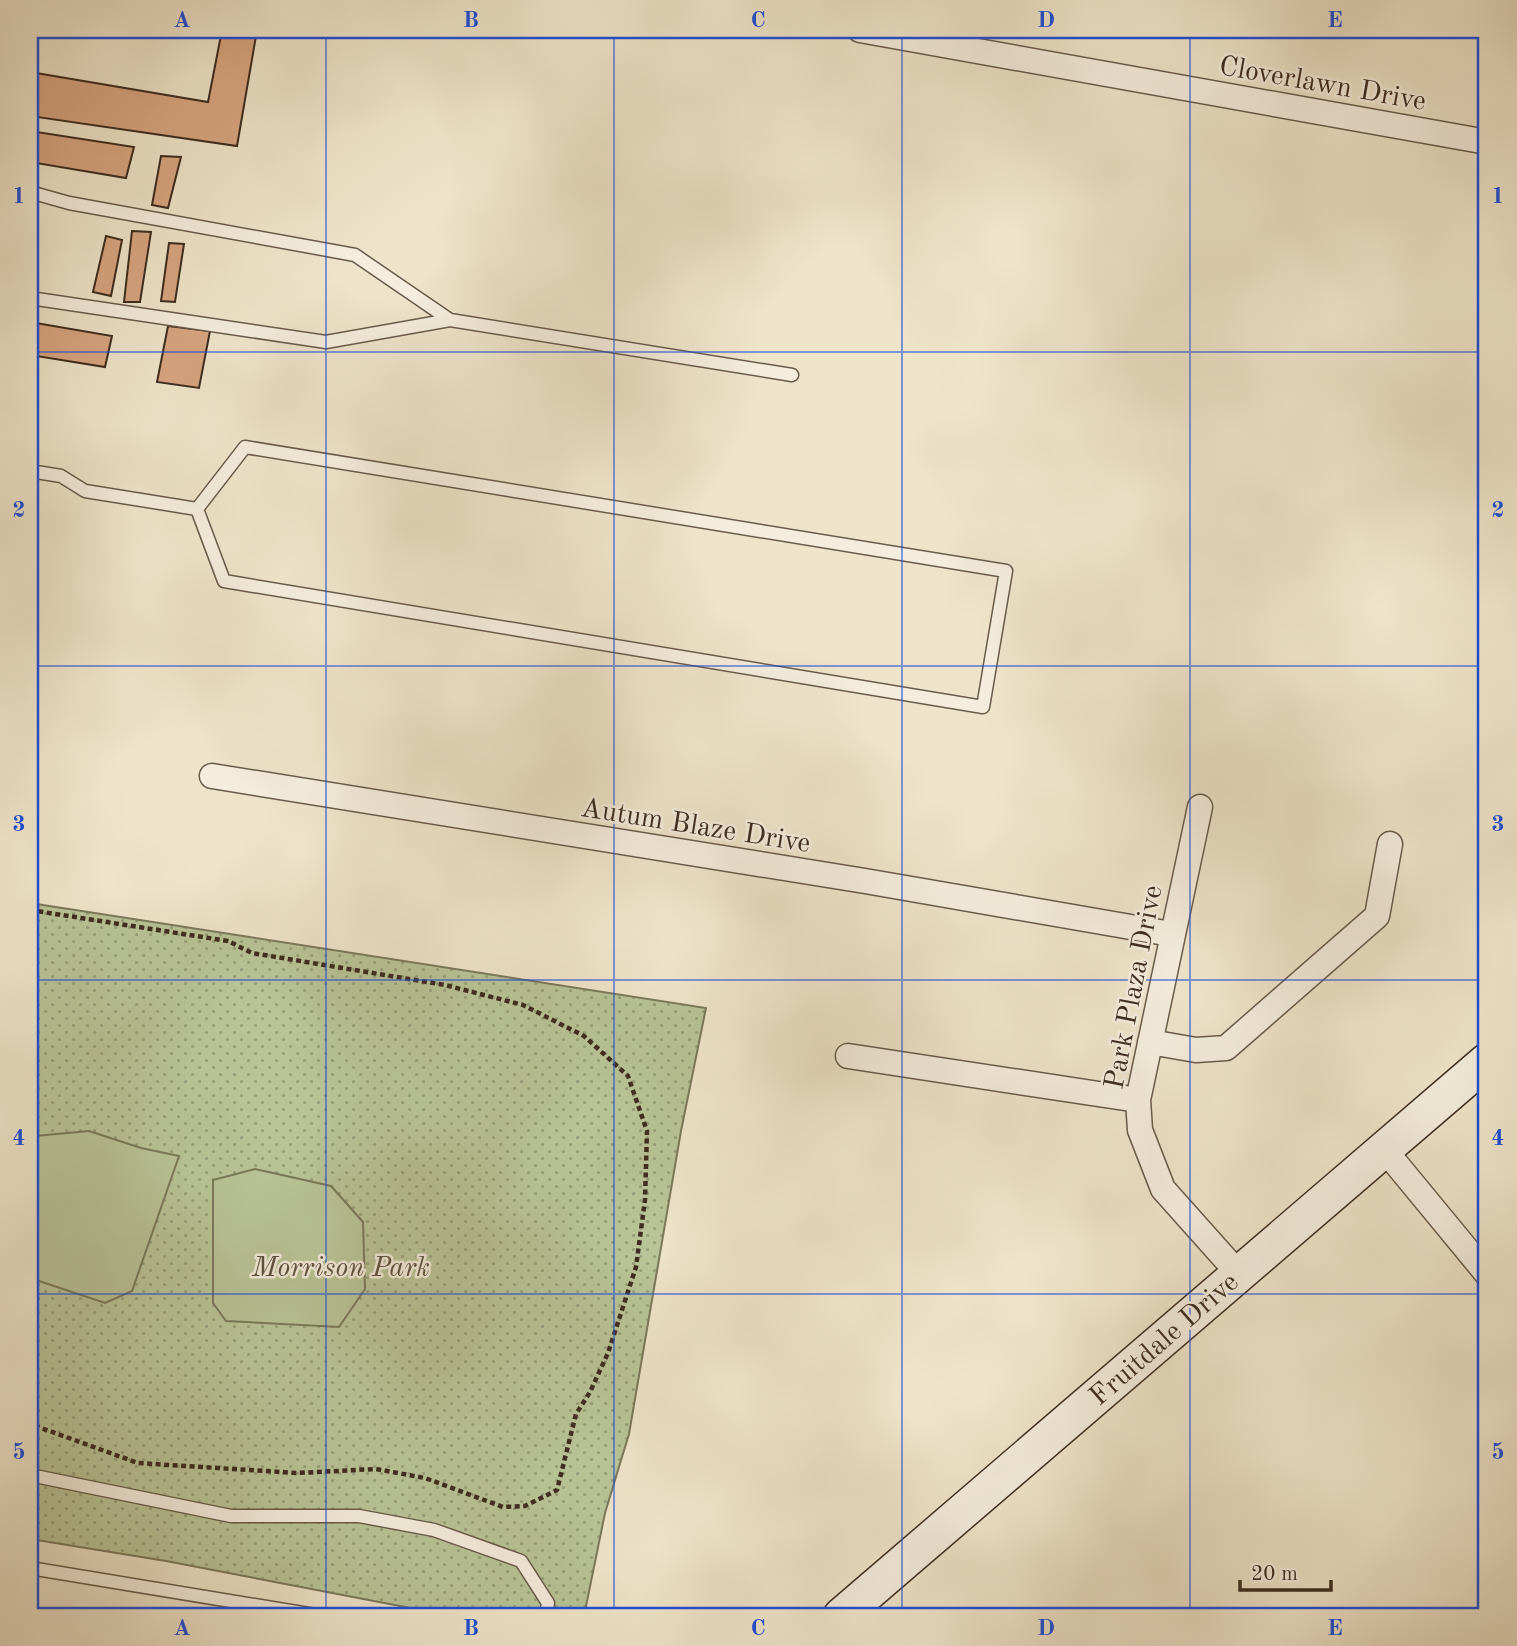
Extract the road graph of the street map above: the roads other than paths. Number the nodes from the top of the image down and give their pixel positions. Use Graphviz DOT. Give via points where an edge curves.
graph roads {
  1 [pos="859,30"];
  2 [pos="1487,142"];
  3 [pos="30,192"];
  4 [pos="30,298"];
  5 [pos="450,320"];
  6 [pos="792,375"];
  7 [pos="30,471"];
  8 [pos="197,509"];
  9 [pos="212,776"];
  10 [pos="1200,807"];
  11 [pos="1390,844"];
  12 [pos="1171,934"];
  13 [pos="1150,1042"];
  14 [pos="848,1056"];
  15 [pos="1487,1061"];
  16 [pos="1138,1100"];
  17 [pos="1384,1149"];
  18 [pos="1238,1273"];
  19 [pos="1487,1274"];
  20 [pos="30,1475"];
  21 [pos="30,1568"];
  22 [pos="321,1616"];
  23 [pos="546,1616"];
  24 [pos="841,1616"];
  1 -- 2 [label="street, Cloverlawn Drive"];
  3 -- 5 [label="lane" via="355,255"];
  4 -- 5 [label="lane" via="326,342"];
  5 -- 6 [label="lane"];
  7 -- 8 [label="lane" via="61,476 85,491"];
  8 -- 8 [label="lane" via="224,581 983,707 1006,571 245,447"];
  9 -- 12 [label="street, Autum Blaze Drive"];
  10 -- 12 [label="street, Park Plaza Drive"];
  11 -- 13 [label="street" via="1377,916 1226,1048 1196,1050"];
  12 -- 13 [label="street, Park Plaza Drive"];
  13 -- 16 [label="street, Park Plaza Drive"];
  14 -- 16 [label="street"];
  15 -- 17 [label="main road, Fruitdale Drive"];
  16 -- 18 [label="street, Park Plaza Drive" via="1140,1130 1163,1189"];
  17 -- 18 [label="main road, Fruitdale Drive"];
  17 -- 19 [label="street"];
  18 -- 24 [label="main road, Fruitdale Drive"];
  20 -- 23 [label="lane" via="231,1516 359,1516 434,1530 521,1561 548,1603"];
  21 -- 22 [label="lane"];
}
